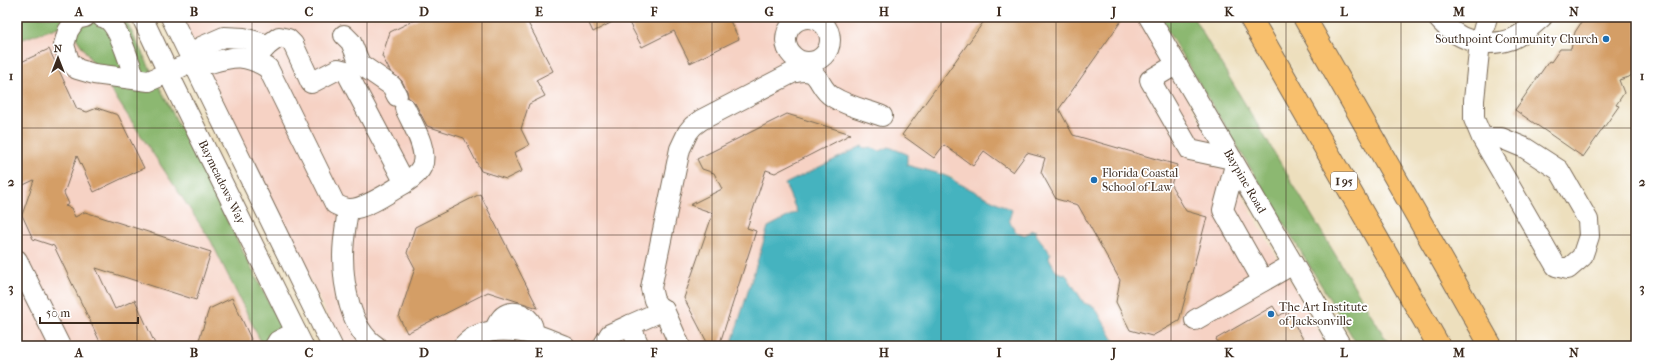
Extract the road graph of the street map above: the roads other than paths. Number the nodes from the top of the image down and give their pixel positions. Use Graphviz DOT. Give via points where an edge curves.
graph roads {
  1 [pos="85,17"];
  2 [pos="102,17"];
  3 [pos="142,17"];
  4 [pos="171,17"];
  5 [pos="1149,17"];
  6 [pos="1250,17"];
  7 [pos="1304,17"];
  8 [pos="1437,17"];
  9 [pos="1487,17"];
  10 [pos="1542,17"];
  11 [pos="344,35"];
  12 [pos="234,37"];
  13 [pos="1480,42"];
  14 [pos="261,52"];
  15 [pos="235,58"];
  16 [pos="197,60"];
  17 [pos="1177,64"];
  18 [pos="168,73"];
  19 [pos="135,79"];
  20 [pos="882,116"];
  21 [pos="1482,138"];
  22 [pos="1234,162"];
  23 [pos="405,183"];
  24 [pos="348,209"];
  25 [pos="17,260"];
  26 [pos="1293,264"];
  27 [pos="1263,281"];
  28 [pos="664,310"];
  29 [pos="1195,320"];
  30 [pos="630,325"];
  31 [pos="300,339"];
  32 [pos="60,346"];
  33 [pos="275,346"];
  34 [pos="332,346"];
  35 [pos="376,346"];
  36 [pos="463,346"];
  37 [pos="565,346"];
  38 [pos="603,346"];
  39 [pos="639,346"];
  40 [pos="680,346"];
  41 [pos="1341,346"];
  42 [pos="1439,346"];
  43 [pos="1491,346"];
  1 -- 19 [label="street" via="76,19 68,31 64,46 68,61 77,69 94,74"];
  2 -- 19 [label="street" via="118,32"];
  3 -- 18 [label="street, Baymeadows Way"];
  4 -- 16 [label="street"];
  5 -- 17 [label="street, Baypine Road"];
  6 -- 42 [label="highway, I 95"];
  7 -- 43 [label="highway"];
  8 -- 13 [label="street" via="1449,30 1462,38"];
  9 -- 13 [label="street"];
  10 -- 13 [label="street" via="1513,38 1498,42"];
  11 -- 23 [label="street" via="351,42 360,64 392,86 422,146 422,166"];
  12 -- 14 [label="street" via="244,38"];
  12 -- 15 [label="street"];
  12 -- 16 [label="street" via="224,37 201,47"];
  13 -- 21 [label="street" via="1474,119"];
  14 -- 15 [label="street"];
  14 -- 23 [label="street" via="279,37 288,39 293,44 311,82 338,69 346,71"];
  14 -- 24 [label="street" via="335,204"];
  15 -- 16 [label="street" via="210,63"];
  16 -- 18 [label="street"];
  16 -- 34 [label="street"];
  17 -- 22 [label="street, Baypine Road"];
  17 -- 22 [label="street" via="1150,80 1190,150"];
  18 -- 19 [label="street" via="149,81"];
  18 -- 31 [label="street, Baymeadows Way"];
  20 -- 28 [label="street" via="831,96 807,66 693,126 680,149 651,288 654,300"];
  21 -- 21 [label="street" via="1556,266 1568,269 1582,257 1589,236 1588,220 1559,170 1525,148 1501,138"];
  22 -- 26 [label="street, Baypine Road"];
  22 -- 27 [label="street" via="1223,210"];
  23 -- 24 [label="street" via="364,205"];
  24 -- 35 [label="street" via="343,256 346,297 358,327"];
  25 -- 32 [label="street"];
  26 -- 27 [label="street"];
  26 -- 41 [label="street, Baypine Road"];
  27 -- 29 [label="street"];
  28 -- 30 [label="street"];
  28 -- 40 [label="street"];
  30 -- 38 [label="street" via="610,334"];
  30 -- 39 [label="street"];
  31 -- 33 [label="street" via="278,341"];
  36 -- 37 [label="street" via="475,335 494,331 534,334"];
}
